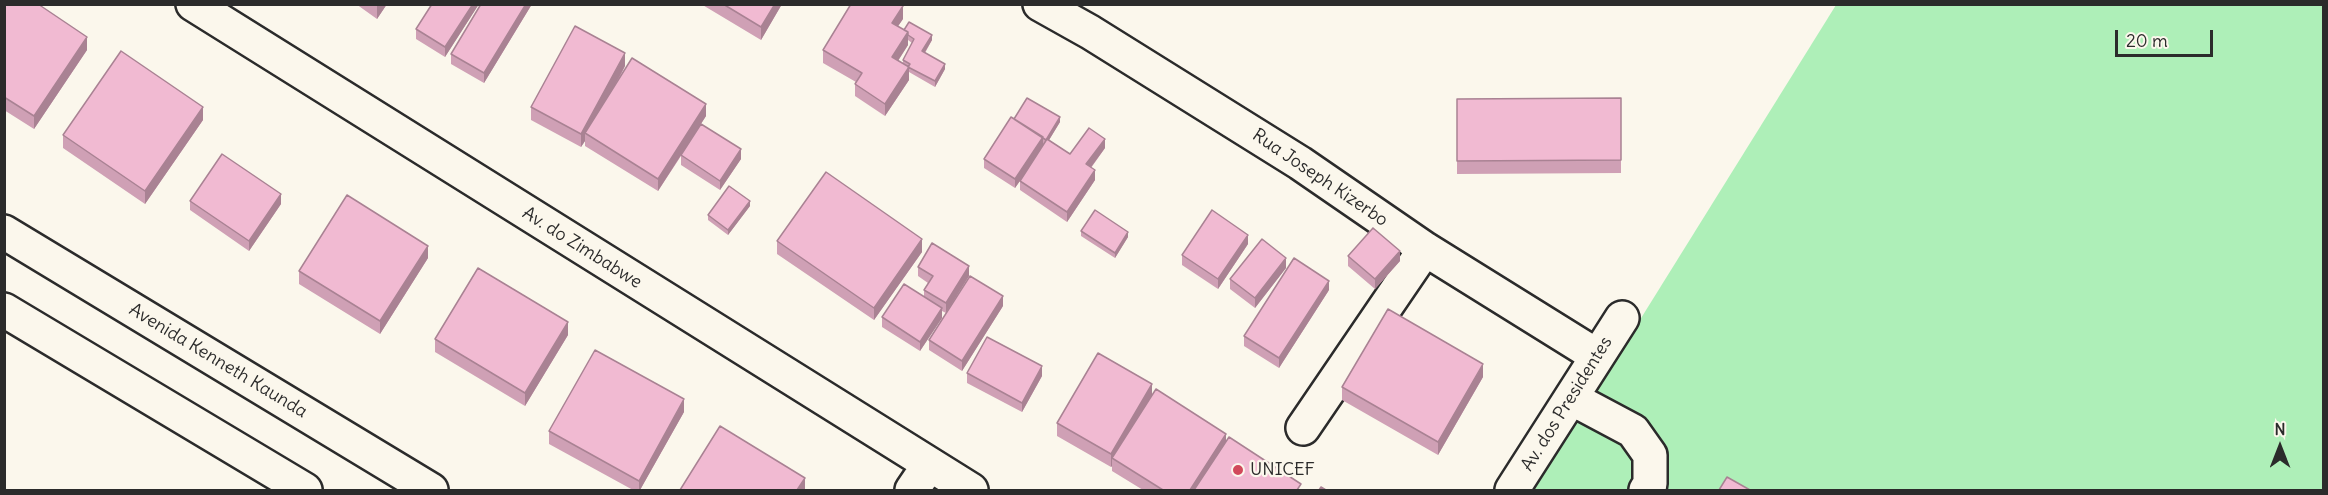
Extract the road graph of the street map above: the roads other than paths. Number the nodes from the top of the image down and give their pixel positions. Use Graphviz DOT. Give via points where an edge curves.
graph roads {
  1 [pos="194,4"];
  2 [pos="1040,4"];
  3 [pos="4,232"];
  4 [pos="1425,249"];
  5 [pos="4,310"];
  6 [pos="1622,318"];
  7 [pos="1597,356"];
  8 [pos="1571,398"];
  9 [pos="1303,428"];
  10 [pos="920,478"];
  11 [pos="305,490"];
  12 [pos="431,490"];
  13 [pos="971,490"];
  14 [pos="1512,490"];
  15 [pos="1646,490"];
  1 -- 10 [label="street, Av. do Zimbabwe"];
  2 -- 4 [label="street, Rua Joseph Kizerbo" via="1300,163"];
  3 -- 12 [label="street, Avenida Kenneth Kaunda"];
  4 -- 7 [label="street, Rua Joseph Kizerbo"];
  4 -- 9 [label="street"];
  5 -- 11 [label="street"];
  6 -- 7 [label="street, Av. dos Presidentes"];
  7 -- 8 [label="street, Av. dos Presidentes"];
  8 -- 14 [label="street, Av. dos Presidentes"];
  8 -- 15 [label="street" via="1633,431 1650,455 1650,484"];
  10 -- 13 [label="street, Av. do Zimbabwe"];
}
